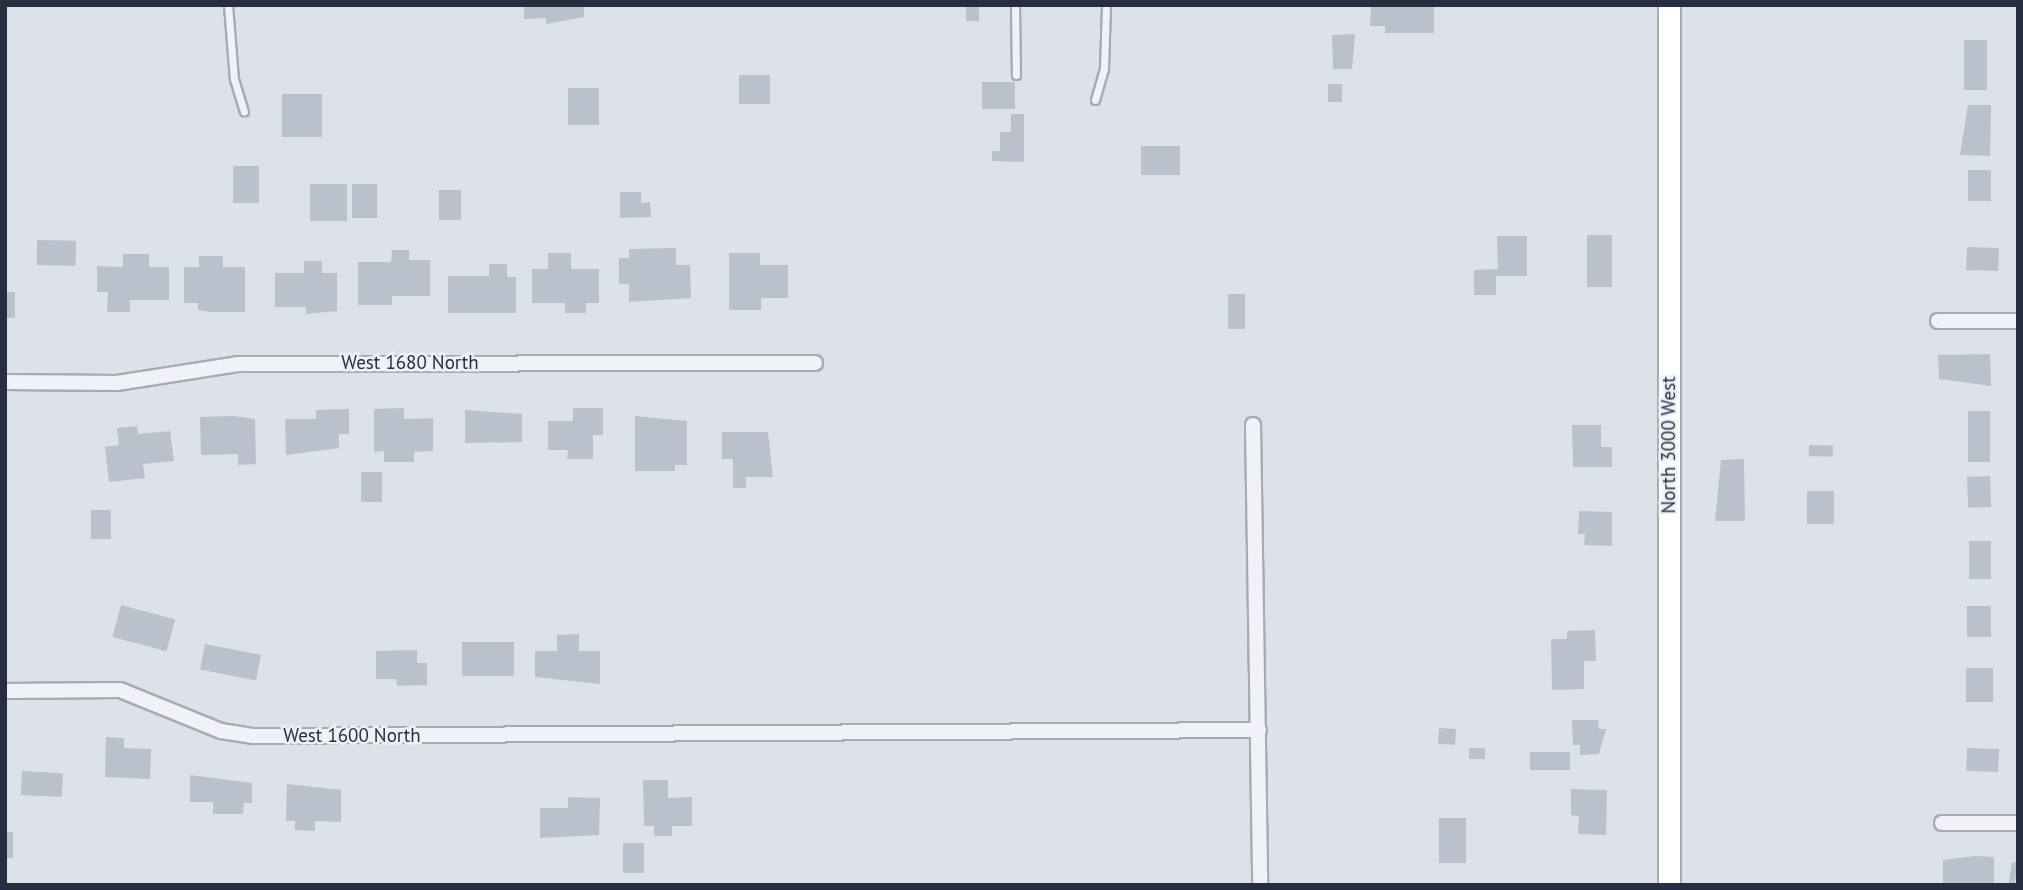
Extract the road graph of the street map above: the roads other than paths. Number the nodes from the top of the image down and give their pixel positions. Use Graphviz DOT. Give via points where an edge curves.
graph roads {
  1 [pos="228,5"];
  2 [pos="1015,5"];
  3 [pos="1106,5"];
  4 [pos="1669,5"];
  5 [pos="1016,75"];
  6 [pos="1095,100"];
  7 [pos="244,113"];
  8 [pos="1938,321"];
  9 [pos="2018,321"];
  10 [pos="815,363"];
  11 [pos="5,382"];
  12 [pos="1253,425"];
  13 [pos="5,691"];
  14 [pos="1259,730"];
  15 [pos="1942,823"];
  16 [pos="2018,823"];
  17 [pos="1261,881"];
  18 [pos="1670,885"];
  1 -- 7 [label="lane" via="234,79"];
  2 -- 5 [label="lane"];
  3 -- 6 [label="lane" via="1104,69"];
  4 -- 18 [label="main road, North 3000 West"];
  8 -- 9 [label="street"];
  10 -- 11 [label="street, West 1680 North" via="238,364 117,383"];
  12 -- 14 [label="street"];
  13 -- 14 [label="street, West 1600 North" via="120,690 222,731 254,736"];
  14 -- 17 [label="street"];
  15 -- 16 [label="street"];
}
